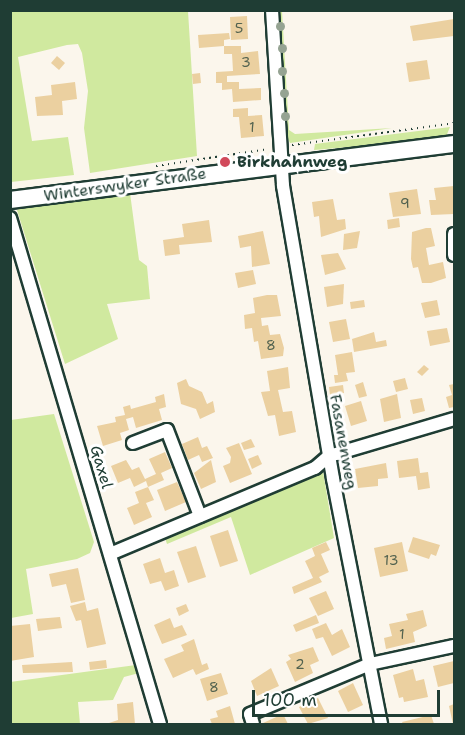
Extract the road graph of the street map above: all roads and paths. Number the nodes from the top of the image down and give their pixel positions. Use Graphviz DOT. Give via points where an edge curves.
graph roads {
  1 [pos="272,10"];
  2 [pos="454,123"];
  3 [pos="454,144"];
  4 [pos="280,156"];
  5 [pos="10,200"];
  6 [pos="10,219"];
  7 [pos="454,234"];
  8 [pos="454,255"];
  9 [pos="454,419"];
  10 [pos="133,443"];
  11 [pos="329,456"];
  12 [pos="200,516"];
  13 [pos="110,554"];
  14 [pos="454,646"];
  15 [pos="370,664"];
  16 [pos="160,724"];
  17 [pos="253,724"];
  18 [pos="381,724"];
  1 -- 4 [label="street"];
  2 -- 4 [label="path"];
  3 -- 4 [label="street, Winterswyker Straße"];
  4 -- 5 [label="street, Winterswyker Straße"];
  4 -- 11 [label="street, Fasanenweg"];
  6 -- 13 [label="street, Gaxel"];
  7 -- 8 [label="street"];
  9 -- 11 [label="street"];
  10 -- 12 [label="street" via="166,430"];
  11 -- 12 [label="street" via="315,468"];
  11 -- 15 [label="street, Fasanenweg"];
  12 -- 13 [label="street"];
  13 -- 16 [label="street, Gaxel"];
  14 -- 15 [label="street"];
  15 -- 17 [label="street" via="250,714"];
  15 -- 18 [label="street, Fasanenweg"];
}
